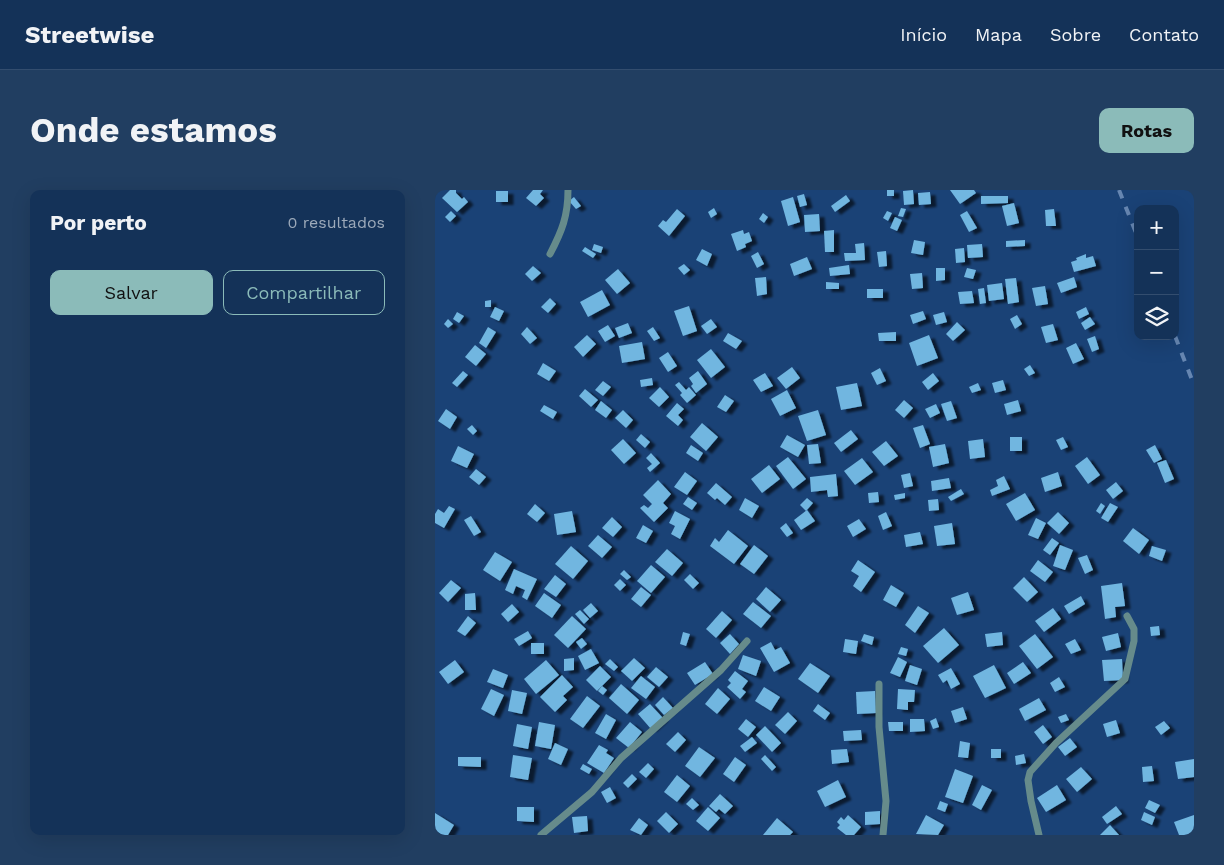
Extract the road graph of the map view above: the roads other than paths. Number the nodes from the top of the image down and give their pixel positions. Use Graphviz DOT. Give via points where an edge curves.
graph roads {
  1 [pos="568,190"];
  2 [pos="551,254"];
  3 [pos="1127,616"];
  4 [pos="747,641"];
  5 [pos="879,684"];
  6 [pos="541,835"];
  7 [pos="883,835"];
  8 [pos="1039,835"];
  1 -- 2 [label="lane" via="563,230"];
  3 -- 8 [label="lane" via="1135,629 1135,641 1125,679 1056,743 1030,772 1031,801"];
  4 -- 6 [label="lane" via="721,670 621,758 593,792"];
  5 -- 7 [label="lane" via="879,727 887,801"];
}
